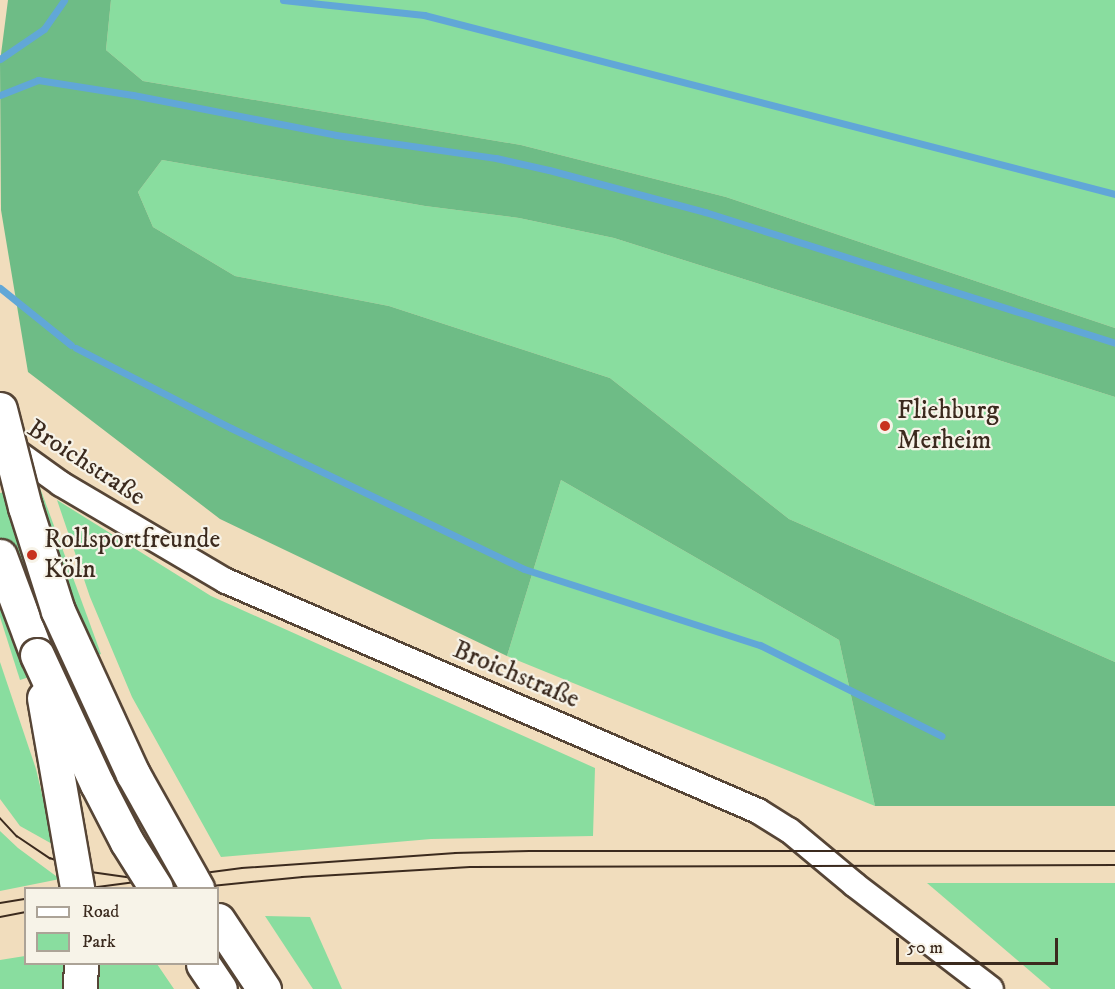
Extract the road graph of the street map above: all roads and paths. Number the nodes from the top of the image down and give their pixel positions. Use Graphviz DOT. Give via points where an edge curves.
graph roads {
  1 [pos="0,409"];
  2 [pos="0,440"];
  3 [pos="0,556"];
  4 [pos="37,655"];
  5 [pos="77,887"];
  6 [pos="155,887"];
  7 [pos="196,887"];
  8 [pos="219,922"];
  9 [pos="81,965"];
  10 [pos="204,965"];
  11 [pos="80,989"];
  12 [pos="220,989"];
  13 [pos="264,989"];
  14 [pos="992,989"];
  1 -- 7 [label="main road, bridge" via="25,507 58,611 133,774"];
  2 -- 14 [label="street, Broichstraße" via="61,484 226,581 758,811 789,830"];
  3 -- 4 [label="main road"];
  4 -- 5 [label="main road, bridge"];
  4 -- 6 [label="main road, bridge" via="97,784"];
  8 -- 13 [label="main road"];
  9 -- 11 [label="main road"];
  10 -- 12 [label="main road"];
}
